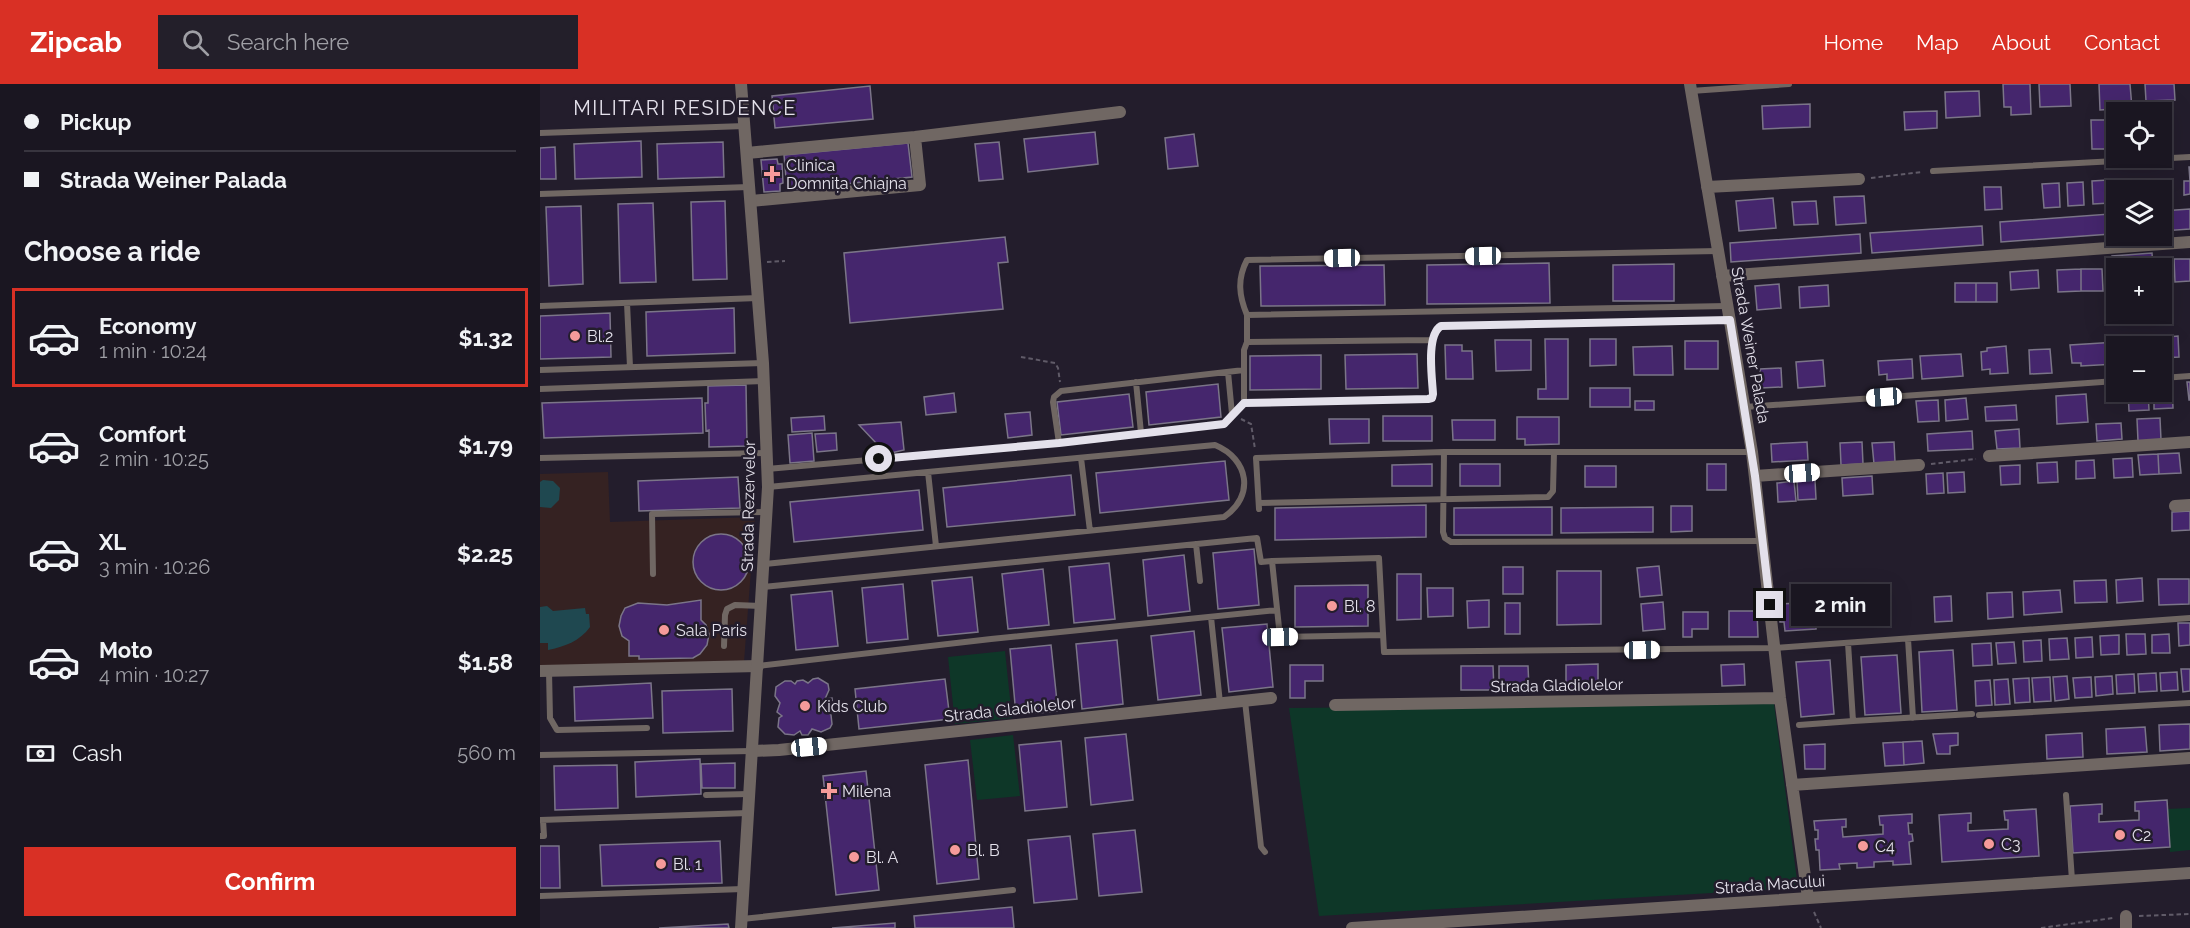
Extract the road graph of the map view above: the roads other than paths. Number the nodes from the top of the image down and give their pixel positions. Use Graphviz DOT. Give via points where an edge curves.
graph roads {
  1 [pos="741,84"];
  2 [pos="1789,84"];
  3 [pos="1690,87"];
  4 [pos="1120,112"];
  5 [pos="745,126"];
  6 [pos="540,133"];
  7 [pos="915,137"];
  8 [pos="747,153"];
  9 [pos="2190,157"];
  10 [pos="1933,171"];
  11 [pos="1859,179"];
  12 [pos="750,187"];
  13 [pos="1707,187"];
  14 [pos="540,194"];
  15 [pos="751,201"];
  16 [pos="2190,242"];
  17 [pos="1719,251"];
  18 [pos="1722,276"];
  19 [pos="758,298"];
  20 [pos="627,303"];
  21 [pos="540,306"];
  22 [pos="1727,306"];
  23 [pos="1247,315"];
  24 [pos="1730,320"];
  25 [pos="1431,340"];
  26 [pos="1247,342"];
  27 [pos="763,363"];
  28 [pos="630,367"];
  29 [pos="540,370"];
  30 [pos="1244,370"];
  31 [pos="1228,372"];
  32 [pos="2190,376"];
  33 [pos="2172,377"];
  34 [pos="764,381"];
  35 [pos="1136,382"];
  36 [pos="2106,382"];
  37 [pos="540,389"];
  38 [pos="1244,403"];
  39 [pos="1745,407"];
  40 [pos="1232,414"];
  41 [pos="1142,433"];
  42 [pos="2190,442"];
  43 [pos="1059,443"];
  44 [pos="1444,452"];
  45 [pos="1554,452"];
  46 [pos="1752,452"];
  47 [pos="767,453"];
  48 [pos="1989,456"];
  49 [pos="540,458"];
  50 [pos="1081,458"];
  51 [pos="1919,465"];
  52 [pos="768,469"];
  53 [pos="928,472"];
  54 [pos="1755,476"];
  55 [pos="768,487"];
  56 [pos="1444,498"];
  57 [pos="2190,505"];
  58 [pos="2175,506"];
  59 [pos="768,512"];
  60 [pos="1090,531"];
  61 [pos="1763,541"];
  62 [pos="1196,544"];
  63 [pos="936,546"];
  64 [pos="1272,561"];
  65 [pos="765,564"];
  66 [pos="653,574"];
  67 [pos="1200,581"];
  68 [pos="763,587"];
  69 [pos="762,606"];
  70 [pos="1277,610"];
  71 [pos="1211,617"];
  72 [pos="2190,618"];
  73 [pos="1383,635"];
  74 [pos="1908,639"];
  75 [pos="1848,643"];
  76 [pos="724,645"];
  77 [pos="1775,648"];
  78 [pos="758,666"];
  79 [pos="544,671"];
  80 [pos="1271,698"];
  81 [pos="1780,698"];
  82 [pos="1245,701"];
  83 [pos="2190,703"];
  84 [pos="1220,704"];
  85 [pos="1335,705"];
  86 [pos="1913,718"];
  87 [pos="1853,721"];
  88 [pos="1799,725"];
  89 [pos="647,728"];
  90 [pos="753,751"];
  91 [pos="540,755"];
  92 [pos="2190,758"];
  93 [pos="1792,785"];
  94 [pos="750,794"];
  95 [pos="706,795"];
  96 [pos="2066,795"];
  97 [pos="749,813"];
  98 [pos="542,820"];
  99 [pos="540,836"];
  100 [pos="1265,852"];
  101 [pos="2190,873"];
  102 [pos="2072,880"];
  103 [pos="744,889"];
  104 [pos="1013,890"];
  105 [pos="540,896"];
  106 [pos="1808,898"];
  107 [pos="741,923"];
  108 [pos="1473,924"];
  109 [pos="1352,928"];
  1 -- 5 [label="street, Strada Rezervelor"];
  2 -- 3 [label="lane"];
  3 -- 13 [label="street, Strada Weiner Palada"];
  4 -- 7 [label="street"];
  5 -- 6 [label="lane"];
  5 -- 8 [label="street, Strada Rezervelor"];
  7 -- 8 [label="street"];
  7 -- 15 [label="street" via="920,185"];
  8 -- 12 [label="street, Strada Rezervelor"];
  9 -- 10 [label="lane"];
  11 -- 13 [label="street"];
  12 -- 14 [label="lane"];
  12 -- 15 [label="street, Strada Rezervelor"];
  13 -- 17 [label="street, Strada Weiner Palada"];
  15 -- 19 [label="street, Strada Rezervelor"];
  16 -- 18 [label="street"];
  17 -- 18 [label="street, Strada Weiner Palada"];
  17 -- 23 [label="lane" via="1247,260 1240,282"];
  18 -- 22 [label="street, Strada Weiner Palada"];
  19 -- 20 [label="lane"];
  19 -- 27 [label="street, Strada Rezervelor"];
  20 -- 21 [label="lane"];
  20 -- 28 [label="lane"];
  22 -- 23 [label="lane"];
  22 -- 24 [label="street, Strada Weiner Palada"];
  23 -- 26 [label="lane"];
  24 -- 25 [label="lane" via="1449,325 1435,329"];
  24 -- 39 [label="street, Strada Weiner Palada"];
  25 -- 26 [label="lane"];
  25 -- 38 [label="lane" via="1432,398"];
  26 -- 30 [label="lane"];
  27 -- 28 [label="lane"];
  27 -- 34 [label="street, Strada Rezervelor"];
  28 -- 29 [label="lane"];
  30 -- 31 [label="lane"];
  30 -- 38 [label="lane"];
  31 -- 35 [label="lane"];
  31 -- 40 [label="lane"];
  32 -- 33 [label="lane"];
  34 -- 37 [label="lane"];
  34 -- 47 [label="street, Strada Rezervelor"];
  35 -- 41 [label="lane"];
  35 -- 43 [label="lane" via="1061,391 1053,402"];
  36 -- 39 [label="lane"];
  38 -- 40 [label="lane"];
  39 -- 46 [label="street, Strada Weiner Palada"];
  40 -- 41 [label="lane" via="1224,424"];
  41 -- 43 [label="lane"];
  42 -- 48 [label="street"];
  43 -- 52 [label="lane"];
  44 -- 45 [label="lane"];
  44 -- 56 [label="lane"];
  44 -- 56 [label="lane" via="1256,458 1259,506"];
  45 -- 46 [label="lane"];
  45 -- 56 [label="lane" via="1553,491 1548,496"];
  46 -- 54 [label="street, Strada Weiner Palada"];
  47 -- 49 [label="lane"];
  47 -- 52 [label="street, Strada Rezervelor"];
  50 -- 53 [label="lane"];
  50 -- 60 [label="lane"];
  50 -- 60 [label="lane" via="1215,445 1233,456 1244,476 1240,501 1224,517"];
  51 -- 54 [label="street"];
  52 -- 55 [label="street, Strada Rezervelor"];
  53 -- 55 [label="lane"];
  53 -- 63 [label="lane"];
  54 -- 61 [label="street, Strada Weiner Palada"];
  55 -- 59 [label="street, Strada Rezervelor"];
  56 -- 61 [label="lane" via="1443,532 1451,542"];
  57 -- 58 [label="street"];
  59 -- 65 [label="street, Strada Rezervelor"];
  59 -- 66 [label="lane" via="652,514"];
  60 -- 63 [label="lane"];
  61 -- 77 [label="street, Strada Weiner Palada"];
  62 -- 64 [label="lane" via="1257,538 1261,562"];
  62 -- 67 [label="lane"];
  62 -- 68 [label="lane"];
  63 -- 65 [label="lane"];
  64 -- 70 [label="lane"];
  64 -- 73 [label="lane" via="1379,558"];
  65 -- 68 [label="street, Strada Rezervelor"];
  68 -- 69 [label="street, Strada Rezervelor"];
  69 -- 76 [label="lane" via="735,605 727,609"];
  69 -- 78 [label="street, Strada Rezervelor"];
  70 -- 71 [label="lane"];
  70 -- 73 [label="lane" via="1280,637"];
  71 -- 78 [label="lane"];
  71 -- 84 [label="lane"];
  72 -- 74 [label="lane"];
  73 -- 77 [label="lane" via="1384,652"];
  74 -- 75 [label="lane"];
  74 -- 86 [label="lane"];
  75 -- 77 [label="lane"];
  75 -- 87 [label="lane"];
  77 -- 81 [label="street, Strada Weiner Palada"];
  78 -- 79 [label="street"];
  78 -- 90 [label="street, Strada Rezervelor"];
  79 -- 89 [label="lane" via="550,718 557,730"];
  80 -- 82 [label="street, Strada Gladiolelor"];
  81 -- 85 [label="street, Strada Gladiolelor"];
  81 -- 93 [label="street, Strada Weiner Palada"];
  82 -- 84 [label="street, Strada Gladiolelor"];
  82 -- 100 [label="lane" via="1261,847"];
  83 -- 86 [label="lane"];
  84 -- 90 [label="street, Strada Gladiolelor"];
  86 -- 87 [label="lane"];
  87 -- 88 [label="lane"];
  90 -- 91 [label="lane"];
  90 -- 94 [label="street, Strada Rezervelor"];
  92 -- 93 [label="street"];
  93 -- 106 [label="street, Strada Weiner Palada"];
  94 -- 95 [label="lane"];
  94 -- 97 [label="street, Strada Rezervelor"];
  96 -- 102 [label="lane"];
  97 -- 98 [label="lane"];
  97 -- 103 [label="street, Strada Rezervelor"];
  98 -- 99 [label="lane" via="544,836"];
  101 -- 102 [label="street, Strada Macului"];
  102 -- 106 [label="street, Strada Macului"];
  103 -- 105 [label="lane"];
  103 -- 107 [label="street, Strada Rezervelor"];
  104 -- 107 [label="lane"];
  106 -- 108 [label="street, Strada Macului"];
  108 -- 109 [label="street, Strada Macului"];
}
